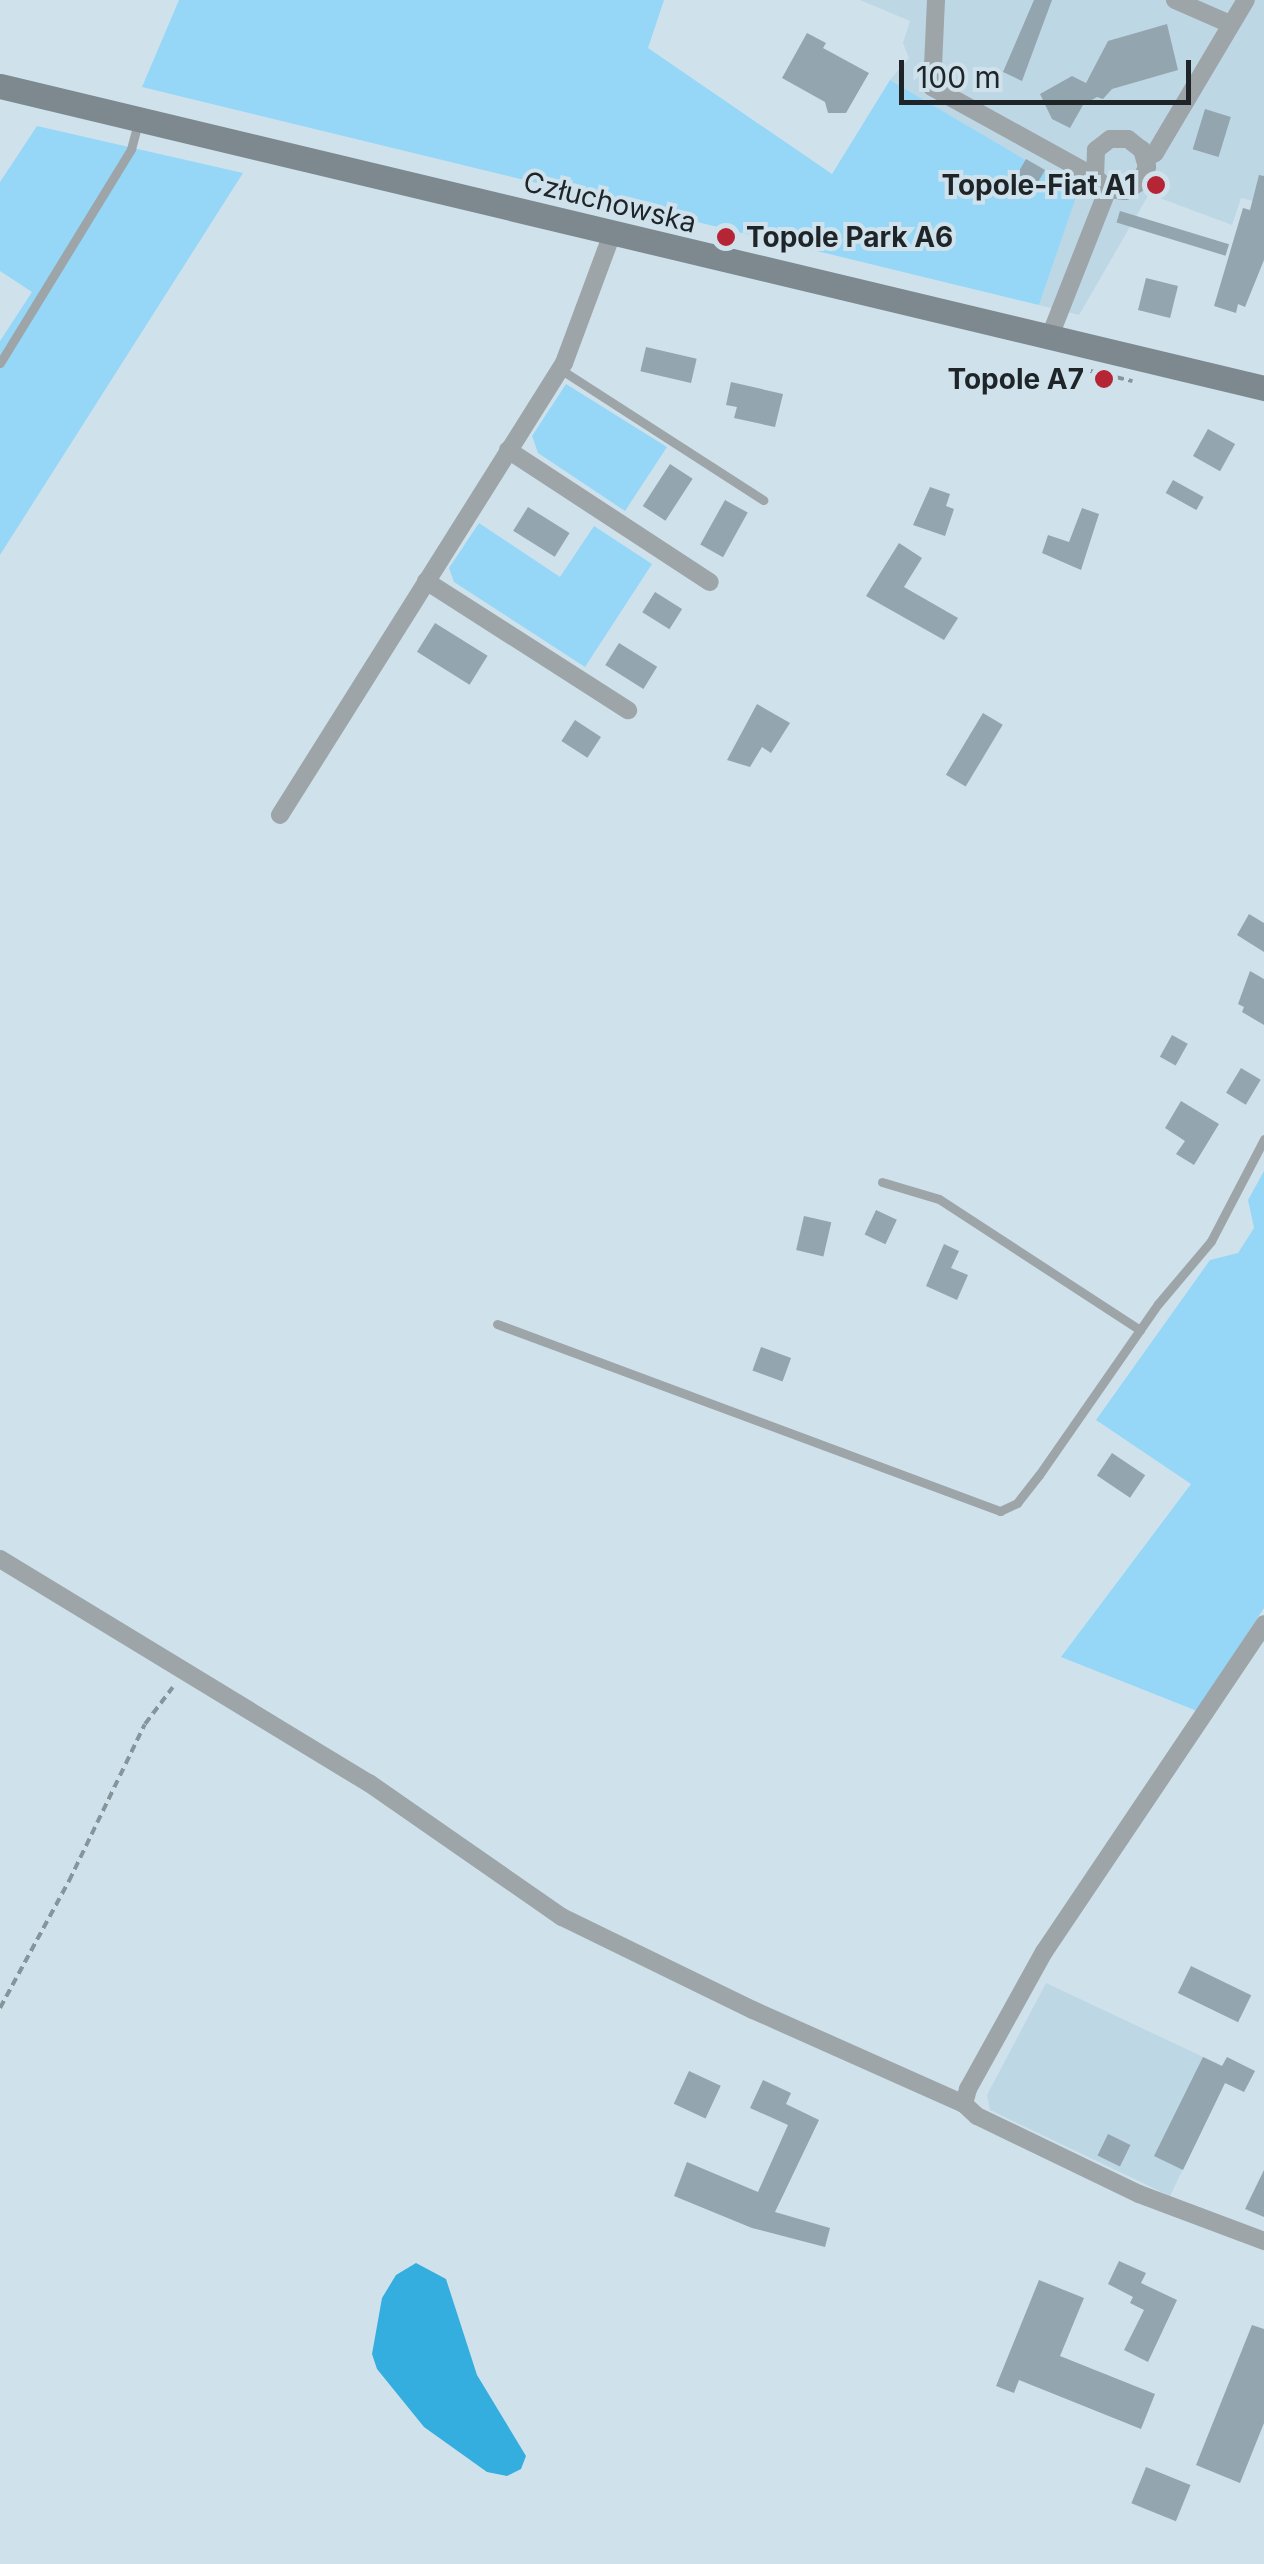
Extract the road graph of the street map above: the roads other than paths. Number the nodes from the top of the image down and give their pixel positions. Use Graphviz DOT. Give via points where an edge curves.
graph roads {
  1 [pos="936,0"];
  2 [pos="1175,0"];
  3 [pos="1246,0"];
  4 [pos="1230,24"];
  5 [pos="0,86"];
  6 [pos="138,120"];
  7 [pos="1146,158"];
  8 [pos="1102,183"];
  9 [pos="612,234"];
  10 [pos="1050,336"];
  11 [pos="0,363"];
  12 [pos="560,369"];
  13 [pos="1264,388"];
  14 [pos="508,450"];
  15 [pos="763,500"];
  16 [pos="426,581"];
  17 [pos="710,582"];
  18 [pos="628,710"];
  19 [pos="280,815"];
  20 [pos="1264,1139"];
  21 [pos="882,1182"];
  22 [pos="496,1324"];
  23 [pos="1140,1330"];
  24 [pos="0,1559"];
  25 [pos="1264,1624"];
  26 [pos="964,2104"];
  27 [pos="1264,2241"];
  1 -- 8 [label="street" via="932,86"];
  2 -- 4 [label="street"];
  3 -- 4 [label="street"];
  4 -- 7 [label="street"];
  5 -- 6 [label="main road, Człuchowska"];
  6 -- 9 [label="main road, Człuchowska"];
  6 -- 11 [label="lane" via="130,149"];
  7 -- 8 [label="street" via="1140,182 1125,191"];
  7 -- 8 [label="street" via="1128,138 1110,139 1092,159"];
  8 -- 10 [label="street"];
  9 -- 10 [label="main road, Człuchowska"];
  9 -- 12 [label="street"];
  10 -- 13 [label="main road, Człuchowska"];
  12 -- 14 [label="street"];
  12 -- 15 [label="lane"];
  14 -- 16 [label="street"];
  14 -- 17 [label="street"];
  16 -- 18 [label="street"];
  16 -- 19 [label="street"];
  20 -- 23 [label="lane" via="1211,1241"];
  21 -- 23 [label="lane" via="939,1199"];
  22 -- 23 [label="lane" via="1000,1512 1028,1490"];
  24 -- 26 [label="street" via="369,1782 562,1917"];
  25 -- 26 [label="street" via="1044,1952"];
  26 -- 27 [label="street" via="1140,2194"];
}
